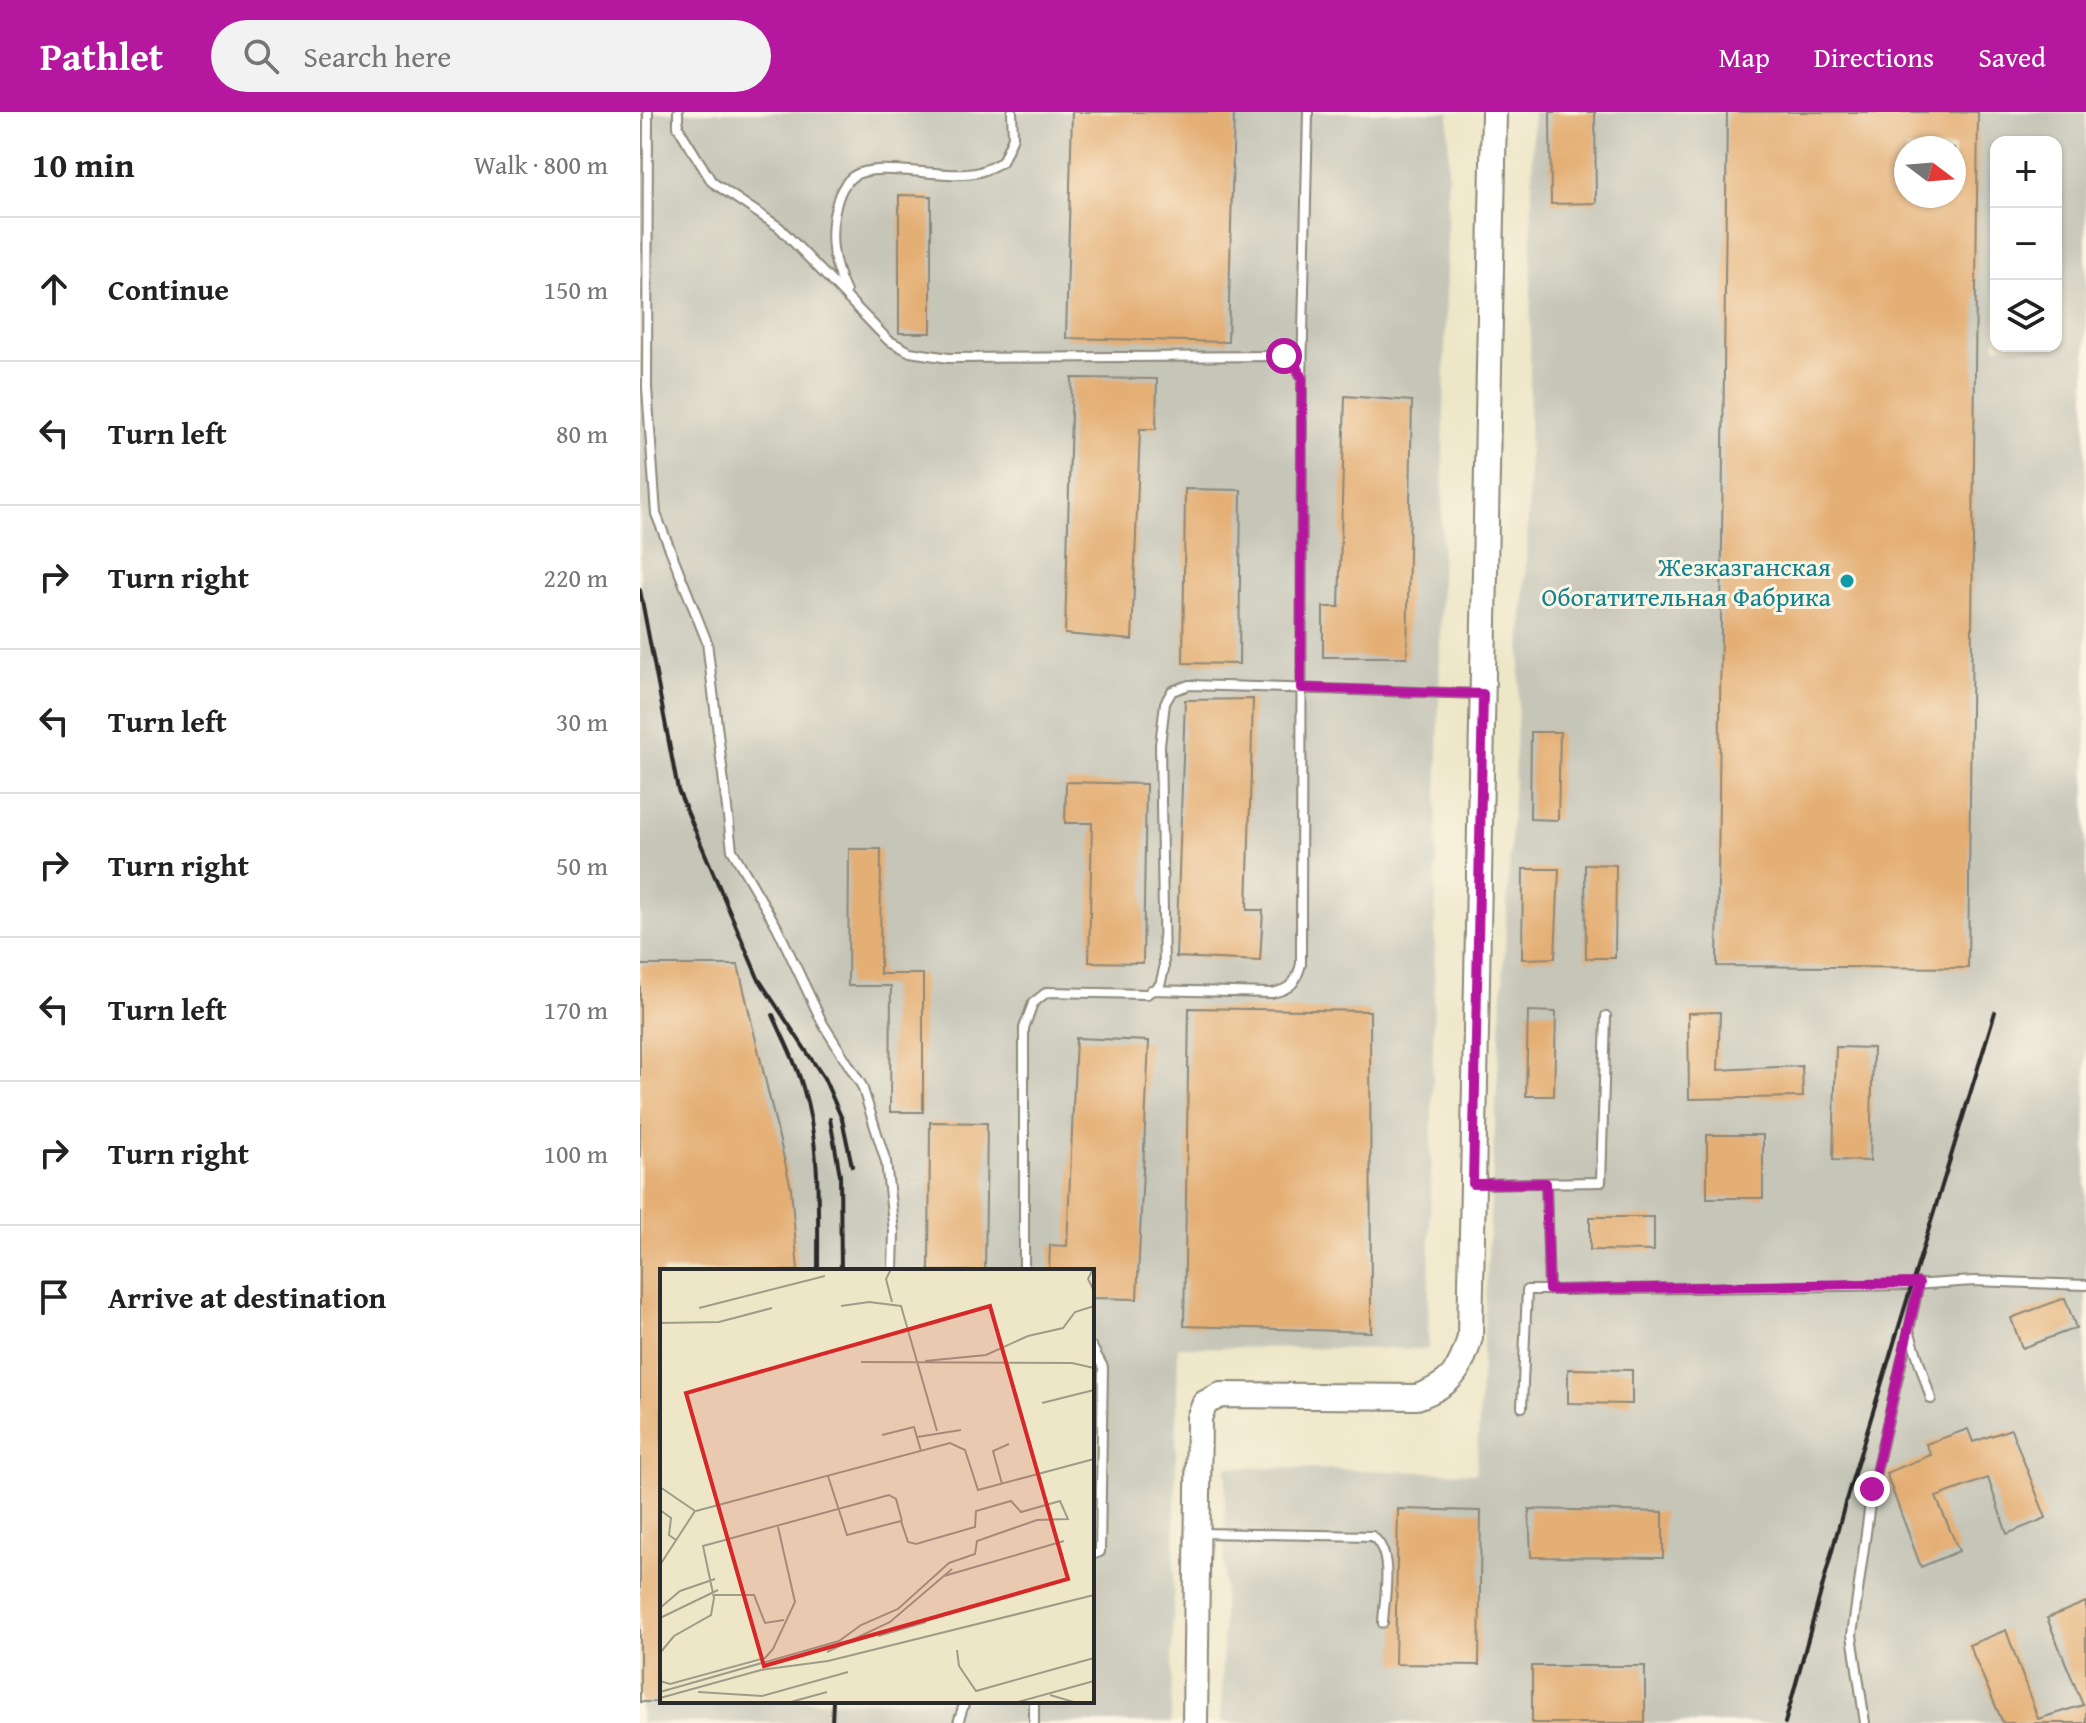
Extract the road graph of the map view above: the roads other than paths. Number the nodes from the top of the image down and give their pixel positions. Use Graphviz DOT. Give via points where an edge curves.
graph roads {
  1 [pos="648,112"];
  2 [pos="678,112"];
  3 [pos="1012,112"];
  4 [pos="1308,112"];
  5 [pos="1494,112"];
  6 [pos="849,300"];
  7 [pos="1302,378"];
  8 [pos="1301,688"];
  9 [pos="1483,694"];
  10 [pos="1151,990"];
  11 [pos="1606,1016"];
  12 [pos="1546,1183"];
  13 [pos="1473,1184"];
  14 [pos="893,1269"];
  15 [pos="1024,1269"];
  16 [pos="1919,1283"];
  17 [pos="2086,1285"];
  18 [pos="1549,1290"];
  19 [pos="1909,1330"];
  20 [pos="1094,1351"];
  21 [pos="1931,1399"];
  22 [pos="1522,1407"];
  23 [pos="1197,1532"];
  24 [pos="1094,1554"];
  25 [pos="1383,1623"];
  26 [pos="964,1703"];
  27 [pos="958,1723"];
  28 [pos="1195,1723"];
  29 [pos="1865,1723"];
  1 -- 14 [label="lane" via="647,388 656,514 707,642 732,850 777,927 823,1024 862,1086 886,1162"];
  2 -- 6 [label="lane" via="678,127 712,182 779,227"];
  3 -- 6 [label="lane" via="1013,137 1002,162 978,173 873,169 853,177 838,195 832,227 835,269"];
  4 -- 7 [label="lane"];
  5 -- 9 [label="street"];
  6 -- 7 [label="lane" via="888,340 910,352 949,358 1284,356"];
  7 -- 8 [label="lane"];
  8 -- 9 [label="lane"];
  8 -- 10 [label="lane" via="1189,685 1172,691 1165,703 1160,745 1164,969 1160,985"];
  8 -- 10 [label="lane" via="1302,949 1296,982 1272,993"];
  9 -- 13 [label="street"];
  10 -- 15 [label="lane" via="1125,995 1047,992 1033,1003 1024,1028"];
  11 -- 12 [label="lane" via="1601,1182"];
  12 -- 13 [label="lane"];
  12 -- 18 [label="lane"];
  13 -- 23 [label="street" via="1472,1314 1463,1364 1444,1384 1417,1397 1211,1399 1199,1418"];
  16 -- 17 [label="lane"];
  16 -- 18 [label="lane"];
  16 -- 19 [label="lane"];
  18 -- 22 [label="lane" via="1527,1290"];
  19 -- 21 [label="lane"];
  19 -- 29 [label="lane" via="1872,1489 1852,1635"];
  20 -- 24 [label="lane" via="1103,1367 1104,1406 1100,1552"];
  23 -- 25 [label="lane" via="1372,1536 1384,1553"];
  23 -- 28 [label="street"];
  26 -- 27 [label="lane"];
}
